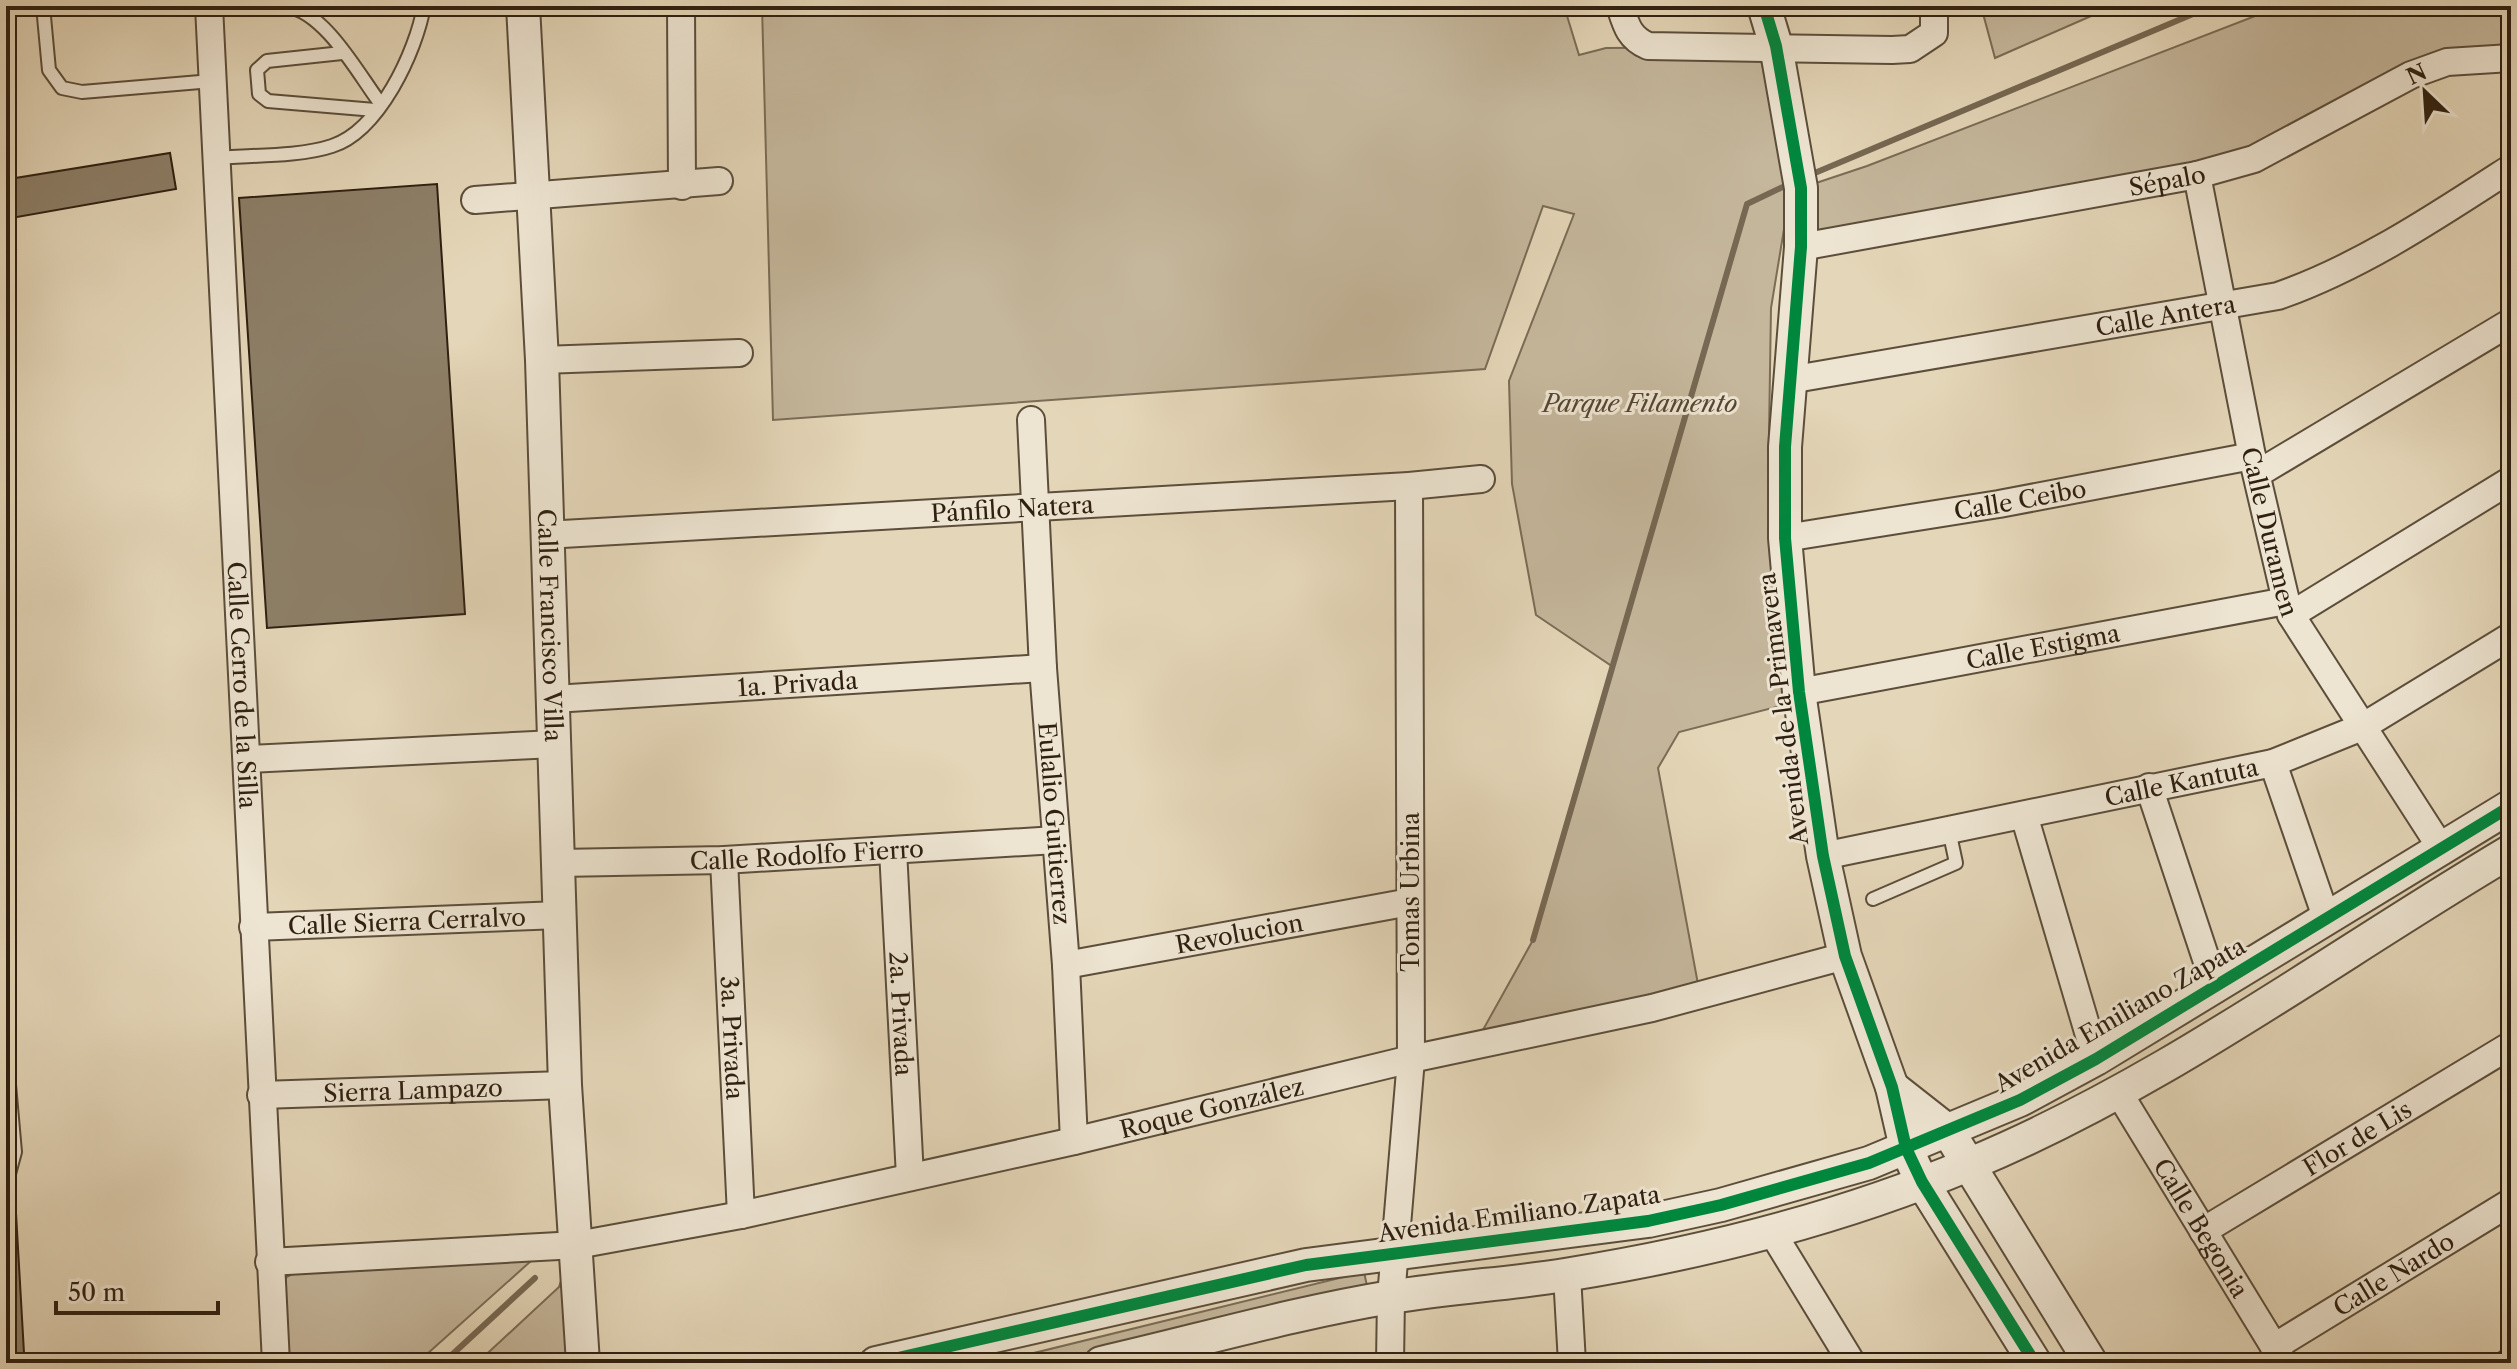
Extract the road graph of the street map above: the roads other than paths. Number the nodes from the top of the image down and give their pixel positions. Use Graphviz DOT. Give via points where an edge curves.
graph roads {
  1 [pos="43,6"];
  2 [pos="209,6"];
  3 [pos="269,6"];
  4 [pos="286,6"];
  5 [pos="424,6"];
  6 [pos="523,6"];
  7 [pos="681,6"];
  8 [pos="1620,6"];
  9 [pos="1764,6"];
  10 [pos="1934,6"];
  11 [pos="255,8"];
  12 [pos="1776,46"];
  13 [pos="342,53"];
  14 [pos="2511,58"];
  15 [pos="212,81"];
  16 [pos="378,107"];
  17 [pos="214,158"];
  18 [pos="2511,168"];
  19 [pos="2197,175"];
  20 [pos="719,181"];
  21 [pos="682,186"];
  22 [pos="533,198"];
  23 [pos="475,200"];
  24 [pos="1801,247"];
  25 [pos="2222,305"];
  26 [pos="2511,322"];
  27 [pos="739,353"];
  28 [pos="542,360"];
  29 [pos="1789,380"];
  30 [pos="1031,420"];
  31 [pos="2255,465"];
  32 [pos="1481,479"];
  33 [pos="2511,480"];
  34 [pos="1409,486"];
  35 [pos="1036,505"];
  36 [pos="545,535"];
  37 [pos="1785,538"];
  38 [pos="2289,608"];
  39 [pos="2511,636"];
  40 [pos="1043,668"];
  41 [pos="1799,692"];
  42 [pos="554,699"];
  43 [pos="2362,727"];
  44 [pos="555,744"];
  45 [pos="247,759"];
  46 [pos="2273,763"];
  47 [pos="2149,787"];
  48 [pos="2511,806"];
  49 [pos="2024,815"];
  50 [pos="1949,830"];
  51 [pos="1056,840"];
  52 [pos="2441,848"];
  53 [pos="893,850"];
  54 [pos="2511,851"];
  55 [pos="1823,856"];
  56 [pos="724,860"];
  57 [pos="559,863"];
  58 [pos="1873,899"];
  59 [pos="1410,902"];
  60 [pos="560,915"];
  61 [pos="2327,920"];
  62 [pos="253,927"];
  63 [pos="1845,956"];
  64 [pos="1066,965"];
  65 [pos="2216,989"];
  66 [pos="2511,1045"];
  67 [pos="6,1051"];
  68 [pos="1411,1059"];
  69 [pos="2096,1059"];
  70 [pos="565,1085"];
  71 [pos="1892,1087"];
  72 [pos="2119,1093"];
  73 [pos="261,1095"];
  74 [pos="1948,1131"];
  75 [pos="1074,1141"];
  76 [pos="1906,1148"];
  77 [pos="1969,1165"];
  78 [pos="910,1177"];
  79 [pos="1922,1182"];
  80 [pos="6,1185"];
  81 [pos="2511,1202"];
  82 [pos="741,1215"];
  83 [pos="2203,1231"];
  84 [pos="1772,1232"];
  85 [pos="577,1245"];
  86 [pos="1394,1252"];
  87 [pos="269,1262"];
  88 [pos="1567,1275"];
  89 [pos="1391,1297"];
  90 [pos="955,1355"];
  91 [pos="2279,1355"];
  92 [pos="276,1363"];
  93 [pos="583,1363"];
  94 [pos="876,1363"];
  95 [pos="1101,1363"];
  96 [pos="1390,1363"];
  97 [pos="1572,1363"];
  98 [pos="1852,1363"];
  99 [pos="2035,1363"];
  100 [pos="2091,1363"];
  1 -- 15 [label="lane" via="49,70 62,88 82,92"];
  2 -- 15 [label="street, Calle Cerro de la Silla"];
  3 -- 11 [label="lane"];
  4 -- 13 [label="lane" via="311,15"];
  5 -- 16 [label="lane" via="412,50"];
  6 -- 22 [label="street, Calle Francisco Villa"];
  7 -- 21 [label="street"];
  8 -- 12 [label="street" via="1636,41 1659,47"];
  9 -- 12 [label="street, Avenida de la Primavera"];
  10 -- 12 [label="street" via="1934,33 1910,49"];
  12 -- 24 [label="street, Avenida de la Primavera" via="1801,188"];
  13 -- 16 [label="lane"];
  13 -- 16 [label="lane" via="267,61 257,70 259,94 268,101"];
  14 -- 19 [label="street, Sépalo" via="2447,62 2411,75 2254,159"];
  15 -- 17 [label="street, Calle Cerro de la Silla"];
  16 -- 17 [label="lane" via="357,133 329,147"];
  17 -- 45 [label="street, Calle Cerro de la Silla"];
  18 -- 25 [label="street, Calle Antera" via="2321,281 2278,296"];
  19 -- 24 [label="street, Sépalo"];
  19 -- 25 [label="street, Calle Duramen"];
  20 -- 21 [label="street"];
  21 -- 22 [label="street"];
  22 -- 23 [label="street"];
  22 -- 28 [label="street, Calle Francisco Villa"];
  24 -- 29 [label="street, Avenida de la Primavera"];
  25 -- 29 [label="street, Calle Antera"];
  25 -- 31 [label="street, Calle Duramen"];
  26 -- 31 [label="street, Calle Ceibo"];
  27 -- 28 [label="street"];
  28 -- 36 [label="street, Calle Francisco Villa"];
  29 -- 37 [label="street, Avenida de la Primavera"];
  30 -- 35 [label="street, Eulalio Guitierrez"];
  31 -- 37 [label="street, Calle Ceibo"];
  31 -- 38 [label="street, Calle Duramen"];
  32 -- 34 [label="street, Pánfilo Natera"];
  33 -- 38 [label="street, Calle Estigma"];
  34 -- 35 [label="street, Pánfilo Natera"];
  34 -- 59 [label="street, Tomas Urbina"];
  35 -- 36 [label="street, Pánfilo Natera"];
  35 -- 40 [label="street, Eulalio Guitierrez"];
  36 -- 42 [label="street, Calle Francisco Villa"];
  37 -- 41 [label="street, Avenida de la Primavera"];
  38 -- 41 [label="street, Calle Estigma"];
  38 -- 43 [label="street, Calle Duramen"];
  39 -- 43 [label="street, Calle Kantuta"];
  40 -- 42 [label="street, 1a. Privada"];
  40 -- 51 [label="street, Eulalio Guitierrez"];
  41 -- 55 [label="street, Avenida de la Primavera"];
  42 -- 44 [label="street, Calle Francisco Villa"];
  43 -- 46 [label="street, Calle Kantuta"];
  43 -- 52 [label="street, Calle Duramen"];
  44 -- 45 [label="street"];
  44 -- 57 [label="street, Calle Francisco Villa"];
  45 -- 62 [label="street, Calle Cerro de la Silla"];
  46 -- 47 [label="street, Calle Kantuta"];
  46 -- 61 [label="street"];
  47 -- 49 [label="street, Calle Kantuta"];
  47 -- 65 [label="street"];
  48 -- 52 [label="street, Avenida Emiliano Zapata"];
  49 -- 50 [label="street, Calle Kantuta"];
  49 -- 69 [label="street"];
  50 -- 55 [label="street, Calle Kantuta"];
  50 -- 58 [label="lane" via="1956,863"];
  51 -- 53 [label="street, Calle Rodolfo Fierro"];
  51 -- 64 [label="street, Eulalio Guitierrez"];
  52 -- 61 [label="street, Avenida Emiliano Zapata"];
  53 -- 56 [label="street, Calle Rodolfo Fierro"];
  53 -- 78 [label="street, 2a. Privada"];
  54 -- 72 [label="street"];
  55 -- 63 [label="street, Avenida de la Primavera"];
  56 -- 57 [label="street, Calle Rodolfo Fierro"];
  56 -- 82 [label="street, 3a. Privada"];
  57 -- 60 [label="street, Calle Francisco Villa"];
  59 -- 64 [label="street, Revolucion"];
  59 -- 68 [label="street, Tomas Urbina"];
  60 -- 62 [label="street, Calle Sierra Cerralvo"];
  60 -- 70 [label="street, Calle Francisco Villa"];
  61 -- 65 [label="street, Avenida Emiliano Zapata"];
  62 -- 73 [label="street, Calle Cerro de la Silla"];
  63 -- 68 [label="street, Roque González" via="1652,1008"];
  63 -- 71 [label="street, Avenida de la Primavera"];
  64 -- 75 [label="street, Eulalio Guitierrez"];
  65 -- 69 [label="street, Avenida Emiliano Zapata"];
  66 -- 83 [label="street, Flor de Lis"];
  67 -- 80 [label="lane" via="15,1152"];
  68 -- 75 [label="street, Roque González"];
  68 -- 86 [label="street, Tomas Urbina"];
  69 -- 74 [label="street, Avenida Emiliano Zapata"];
  70 -- 73 [label="street, Sierra Lampazo"];
  70 -- 85 [label="street, Calle Francisco Villa"];
  71 -- 74 [label="street"];
  71 -- 76 [label="street, Avenida de la Primavera"];
  72 -- 77 [label="street"];
  72 -- 83 [label="street, Calle Begonia"];
  73 -- 87 [label="street, Calle Cerro de la Silla"];
  74 -- 76 [label="street, Avenida Emiliano Zapata"];
  74 -- 77 [label="street"];
  75 -- 78 [label="street, Roque González"];
  76 -- 79 [label="street, Avenida de la Primavera"];
  76 -- 86 [label="street, Avenida Emiliano Zapata" via="1721,1205 1648,1221"];
  77 -- 79 [label="street"];
  77 -- 100 [label="street"];
  78 -- 82 [label="street, Roque González"];
  79 -- 84 [label="street"];
  79 -- 99 [label="street, Avenida de la Primavera"];
  81 -- 91 [label="street, Calle Nardo"];
  82 -- 85 [label="street, Roque González"];
  83 -- 91 [label="street, Calle Begonia"];
  84 -- 88 [label="street"];
  84 -- 98 [label="street"];
  85 -- 87 [label="street, Roque González"];
  85 -- 93 [label="street, Calle Francisco Villa"];
  86 -- 89 [label="street, Tomas Urbina"];
  86 -- 90 [label="street, Avenida Emiliano Zapata" via="1306,1265"];
  87 -- 92 [label="street, Calle Cerro de la Silla"];
  88 -- 89 [label="street"];
  88 -- 97 [label="street"];
  89 -- 95 [label="street"];
  89 -- 96 [label="street, Tomas Urbina"];
  90 -- 94 [label="street, Avenida Emiliano Zapata"];
}
